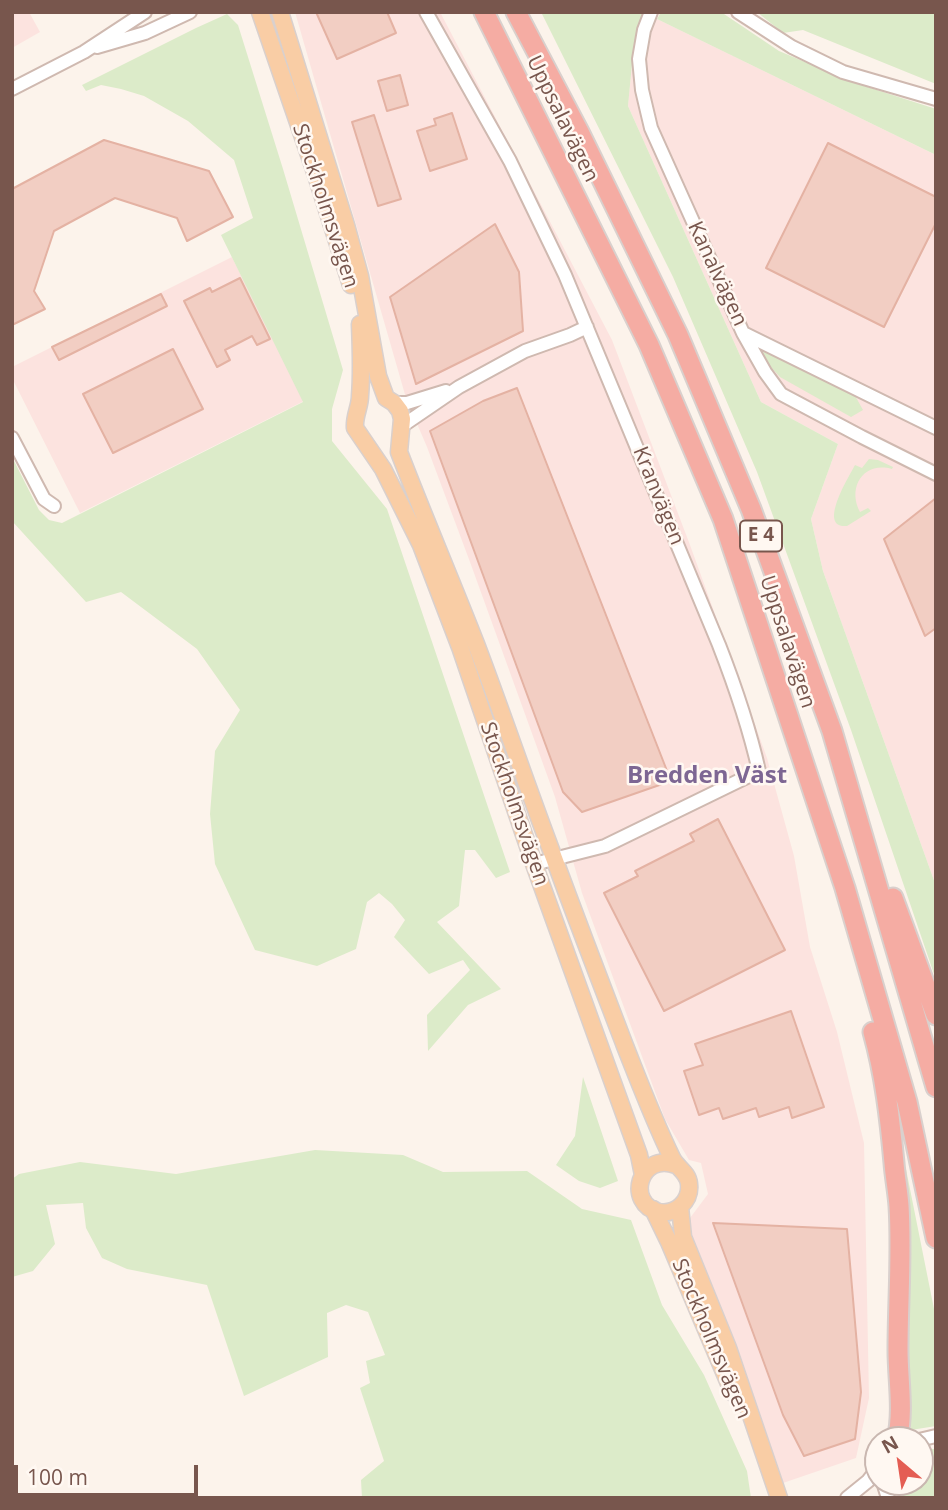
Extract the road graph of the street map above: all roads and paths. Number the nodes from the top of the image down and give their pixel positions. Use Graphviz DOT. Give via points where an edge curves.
graph roads {
  1 [pos="145,12"];
  2 [pos="190,12"];
  3 [pos="260,12"];
  4 [pos="280,12"];
  5 [pos="426,12"];
  6 [pos="484,12"];
  7 [pos="516,12"];
  8 [pos="651,12"];
  9 [pos="738,12"];
  10 [pos="84,52"];
  11 [pos="12,89"];
  12 [pos="936,99"];
  13 [pos="587,327"];
  14 [pos="743,333"];
  15 [pos="459,387"];
  16 [pos="390,400"];
  17 [pos="360,406"];
  18 [pos="936,428"];
  19 [pos="401,430"];
  20 [pos="12,438"];
  21 [pos="365,442"];
  22 [pos="936,474"];
  23 [pos="54,506"];
  24 [pos="776,680"];
  25 [pos="832,731"];
  26 [pos="554,859"];
  27 [pos="534,864"];
  28 [pos="936,1015"];
  29 [pos="936,1087"];
  30 [pos="676,1165"];
  31 [pos="643,1175"];
  32 [pos="680,1207"];
  33 [pos="653,1209"];
  34 [pos="936,1238"];
  35 [pos="899,1426"];
  36 [pos="770,1474"];
  37 [pos="864,1484"];
  38 [pos="779,1498"];
  39 [pos="847,1498"];
  1 -- 10 [label="street"];
  2 -- 10 [label="street" via="145,33"];
  3 -- 17 [label="main road, Stockholmsvägen" via="351,283 362,354"];
  4 -- 16 [label="main road, Stockholmsvägen" via="346,225 378,376"];
  5 -- 13 [label="street, Kranvägen" via="510,161"];
  6 -- 24 [label="highway, Uppsalavägen / E 4" via="649,345 723,519"];
  7 -- 25 [label="highway, Uppsalavägen / E 4" via="678,335 751,509"];
  8 -- 14 [label="street, Kanalvägen" via="639,59 651,128"];
  9 -- 12 [label="street" via="792,47 843,72"];
  10 -- 11 [label="street"];
  13 -- 15 [label="street" via="525,351"];
  13 -- 26 [label="street, Kranvägen" via="719,645 759,771 605,846"];
  14 -- 18 [label="street, Kanalvägen"];
  14 -- 22 [label="street" via="781,394"];
  15 -- 16 [label="street" via="407,403"];
  15 -- 19 [label="street"];
  16 -- 17 [label="main road" via="372,398"];
  16 -- 19 [label="main road, Stockholmsvägen" via="400,411"];
  17 -- 21 [label="main road, Stockholmsvägen" via="354,421"];
  19 -- 21 [label="main road" via="383,445"];
  19 -- 26 [label="main road, Stockholmsvägen" via="399,452"];
  20 -- 23 [label="street" via="44,499"];
  21 -- 27 [label="main road, Stockholmsvägen" via="421,545"];
  24 -- 34 [label="highway, Uppsalavägen / E 4" via="880,1008"];
  24 -- 35 [label="highway" via="889,1104 899,1206"];
  25 -- 28 [label="highway"];
  25 -- 29 [label="highway, Uppsalavägen / E 4"];
  26 -- 27 [label="street, Kranvägen"];
  26 -- 30 [label="main road, Stockholmsvägen" via="651,1114"];
  27 -- 31 [label="main road, Stockholmsvägen"];
  30 -- 31 [label="main road" via="658,1163"];
  30 -- 32 [label="main road, Stockholmsvägen" via="689,1184"];
  31 -- 33 [label="main road, Stockholmsvägen" via="640,1194"];
  32 -- 33 [label="main road" via="666,1212"];
  32 -- 36 [label="main road, Stockholmsvägen" via="683,1237 728,1348"];
  33 -- 36 [label="main road, Stockholmsvägen"];
  36 -- 38 [label="main road, Stockholmsvägen"];
  37 -- 39 [label="street"];
}
